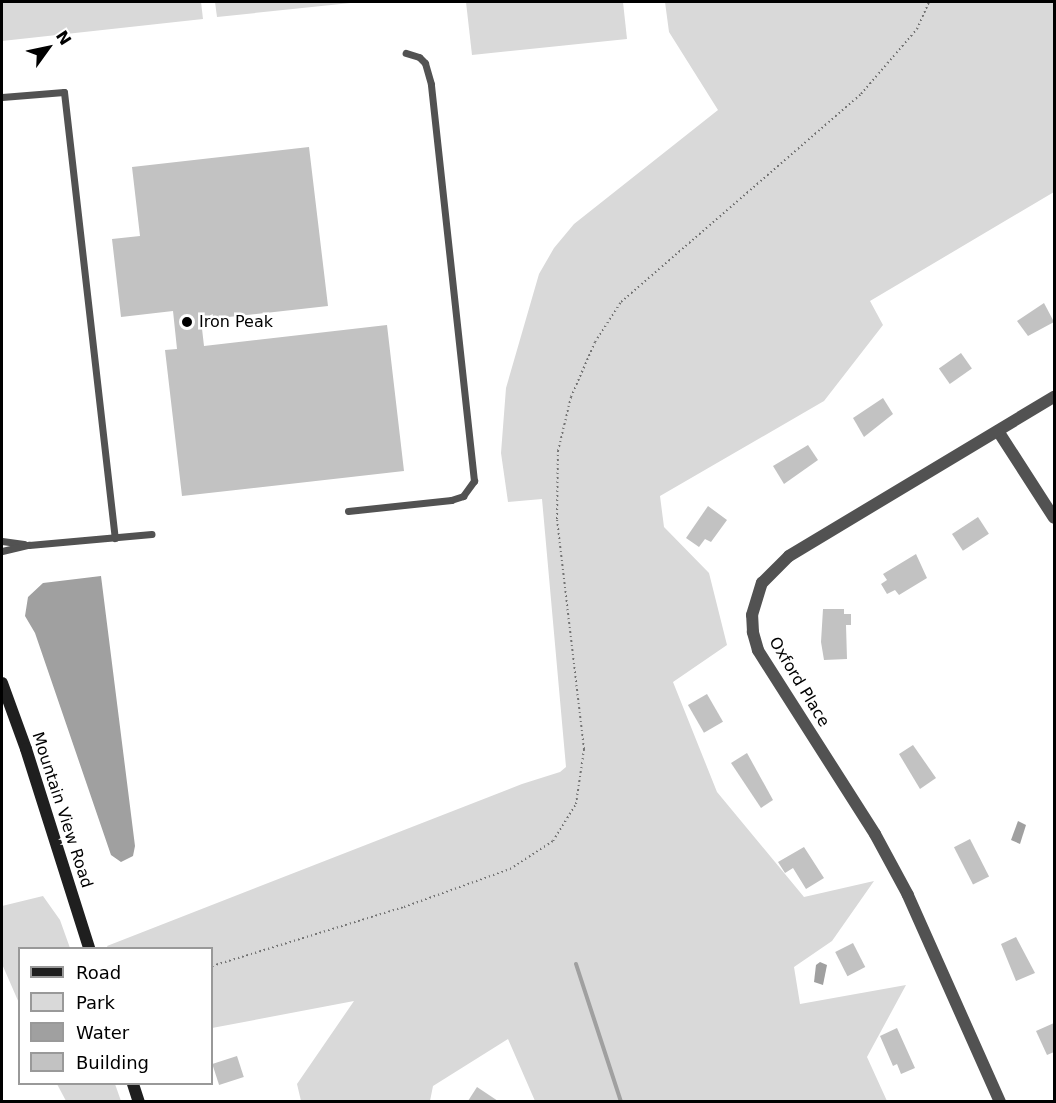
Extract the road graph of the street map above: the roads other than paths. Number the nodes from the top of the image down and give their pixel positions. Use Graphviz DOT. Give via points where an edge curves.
graph roads {
  1 [pos="406,53"];
  2 [pos="2,97"];
  3 [pos="1054,397"];
  4 [pos="999,431"];
  5 [pos="348,512"];
  6 [pos="1054,518"];
  7 [pos="152,534"];
  8 [pos="115,538"];
  9 [pos="2,541"];
  10 [pos="29,545"];
  11 [pos="2,551"];
  12 [pos="2,683"];
  13 [pos="89,947"];
  14 [pos="134,1085"];
  15 [pos="139,1101"];
  16 [pos="1000,1101"];
  1 -- 5 [label="lane" via="425,63 431,84 474,481 463,496 452,500"];
  2 -- 8 [label="lane" via="64,92"];
  3 -- 4 [label="street, Oxford Place"];
  4 -- 6 [label="street"];
  4 -- 16 [label="street, Oxford Place" via="789,556 762,583 752,615 758,650 875,834 908,895"];
  7 -- 8 [label="lane"];
  8 -- 10 [label="lane"];
  9 -- 10 [label="lane"];
  10 -- 11 [label="lane"];
  12 -- 13 [label="street, Mountain View Road"];
  14 -- 15 [label="street"];
}
